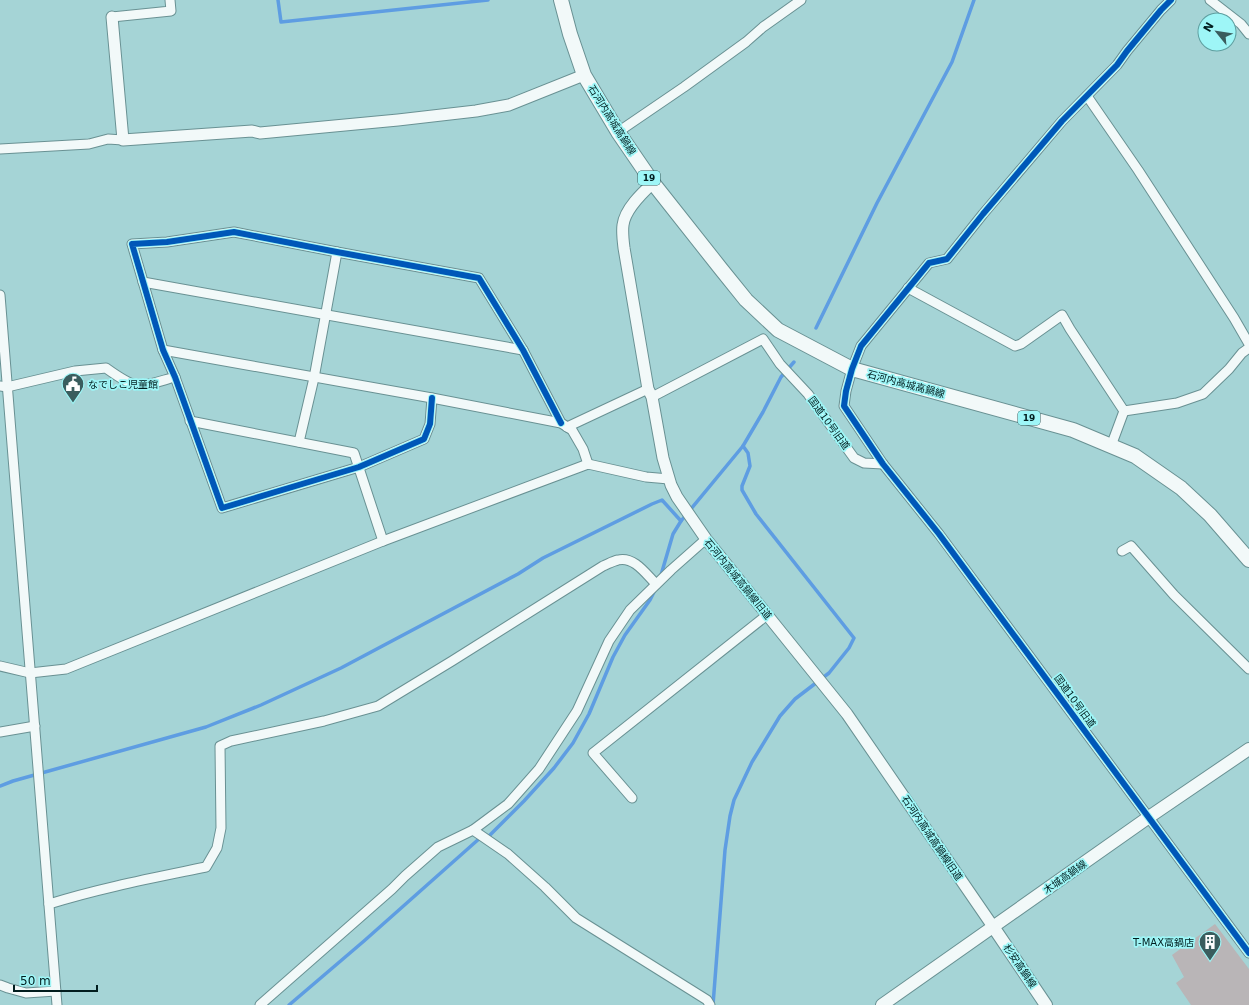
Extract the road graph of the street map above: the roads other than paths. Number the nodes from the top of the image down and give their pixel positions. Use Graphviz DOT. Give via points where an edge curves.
graph roads {
  1 [pos="170,0"];
  2 [pos="561,0"];
  3 [pos="801,0"];
  4 [pos="1171,0"];
  5 [pos="1210,0"];
  6 [pos="112,17"];
  7 [pos="1249,34"];
  8 [pos="584,75"];
  9 [pos="1087,96"];
  10 [pos="618,132"];
  11 [pos="123,140"];
  12 [pos="0,149"];
  13 [pos="653,183"];
  14 [pos="337,252"];
  15 [pos="143,282"];
  16 [pos="908,288"];
  17 [pos="0,295"];
  18 [pos="326,314"];
  19 [pos="1249,344"];
  20 [pos="1249,348"];
  21 [pos="163,350"];
  22 [pos="523,350"];
  23 [pos="852,369"];
  24 [pos="175,377"];
  25 [pos="314,378"];
  26 [pos="3,387"];
  27 [pos="650,393"];
  28 [pos="432,398"];
  29 [pos="1124,411"];
  30 [pos="190,421"];
  31 [pos="564,425"];
  32 [pos="299,442"];
  33 [pos="1111,446"];
  34 [pos="588,464"];
  35 [pos="883,464"];
  36 [pos="359,467"];
  37 [pos="669,479"];
  38 [pos="706,539"];
  39 [pos="383,541"];
  40 [pos="1122,551"];
  41 [pos="1249,560"];
  42 [pos="656,584"];
  43 [pos="767,615"];
  44 [pos="0,666"];
  45 [pos="1249,669"];
  46 [pos="30,673"];
  47 [pos="35,726"];
  48 [pos="0,732"];
  49 [pos="1249,749"];
  50 [pos="632,798"];
  51 [pos="1149,817"];
  52 [pos="474,830"];
  53 [pos="49,904"];
  54 [pos="994,928"];
  55 [pos="1249,953"];
  56 [pos="0,985"];
  57 [pos="56,991"];
  58 [pos="57,1005"];
  59 [pos="260,1005"];
  60 [pos="710,1005"];
  61 [pos="882,1005"];
  62 [pos="1046,1005"];
  1 -- 6 [label="street" via="171,11"];
  2 -- 8 [label="main road, 石河内高城高鍋線 / 19"];
  3 -- 10 [label="street" via="684,87"];
  4 -- 9 [label="street" via="1117,65"];
  5 -- 7 [label="street" via="1241,24"];
  6 -- 11 [label="street"];
  8 -- 10 [label="main road, 石河内高城高鍋線 / 19"];
  8 -- 11 [label="street" via="509,105 476,111 324,128"];
  9 -- 16 [label="street" via="1062,121 947,260 929,263"];
  9 -- 19 [label="street" via="1138,170"];
  10 -- 13 [label="main road, 石河内高城高鍋線 / 19"];
  11 -- 12 [label="street" via="108,139 89,144"];
  13 -- 23 [label="main road, 石河内高城高鍋線 / 19" via="746,300 778,330"];
  13 -- 27 [label="street, 石河内高城高鍋線旧道" via="636,198 623,223 624,248"];
  14 -- 15 [label="street" via="234,232 167,242 132,244"];
  14 -- 18 [label="street"];
  14 -- 22 [label="street" via="479,278"];
  15 -- 18 [label="street"];
  15 -- 21 [label="street"];
  16 -- 23 [label="street" via="861,346"];
  16 -- 29 [label="street" via="1015,346 1062,315"];
  17 -- 26 [label="street"];
  18 -- 22 [label="street"];
  18 -- 25 [label="street"];
  20 -- 29 [label="street" via="1203,394 1177,403"];
  21 -- 24 [label="street"];
  21 -- 25 [label="street"];
  22 -- 31 [label="street"];
  23 -- 33 [label="main road, 石河内高城高鍋線 / 19" via="1073,430"];
  23 -- 35 [label="street" via="844,406"];
  24 -- 26 [label="street" via="136,385 106,368 75,371"];
  24 -- 30 [label="street"];
  25 -- 28 [label="street"];
  25 -- 32 [label="street"];
  26 -- 46 [label="street"];
  27 -- 31 [label="street"];
  27 -- 35 [label="street, 国道10号旧道" via="763,339 780,364 808,394 854,458 864,463"];
  27 -- 37 [label="street, 石河内高城高鍋線旧道"];
  28 -- 31 [label="street"];
  28 -- 36 [label="street" via="430,424 424,439"];
  29 -- 33 [label="street"];
  30 -- 32 [label="street"];
  30 -- 36 [label="street" via="222,508"];
  31 -- 34 [label="street" via="572,430"];
  32 -- 36 [label="street" via="354,453"];
  33 -- 41 [label="main road, 石河内高城高鍋線 / 19" via="1135,456 1181,488 1210,515"];
  34 -- 37 [label="street" via="646,477"];
  34 -- 39 [label="street"];
  35 -- 51 [label="street, 国道10号旧道" via="939,534"];
  36 -- 39 [label="street"];
  37 -- 38 [label="street, 石河内高城高鍋線旧道" via="677,497"];
  38 -- 42 [label="street"];
  38 -- 43 [label="street, 石河内高城高鍋線旧道"];
  39 -- 46 [label="street" via="66,668"];
  40 -- 45 [label="street" via="1131,546 1174,595"];
  42 -- 52 [label="street" via="630,610 609,641 577,711 539,769 508,804"];
  42 -- 53 [label="street" via="632,561 618,560 603,566 378,706 324,721 231,741 220,746 221,828 217,848 206,867"];
  43 -- 50 [label="street" via="593,753"];
  43 -- 54 [label="street, 石河内高城高鍋線旧道" via="847,714"];
  44 -- 46 [label="street"];
  46 -- 47 [label="street"];
  47 -- 48 [label="street"];
  47 -- 53 [label="street"];
  49 -- 51 [label="main road, 木城高鍋線"];
  51 -- 54 [label="main road, 木城高鍋線"];
  51 -- 55 [label="street, 国道10号旧道"];
  52 -- 59 [label="street" via="438,847"];
  52 -- 60 [label="street" via="508,854 576,918 707,1000"];
  53 -- 57 [label="street"];
  54 -- 61 [label="main road, 木城高鍋線"];
  54 -- 62 [label="main road, 杉安高鍋線"];
  56 -- 57 [label="street" via="26,993"];
  57 -- 58 [label="street"];
}
